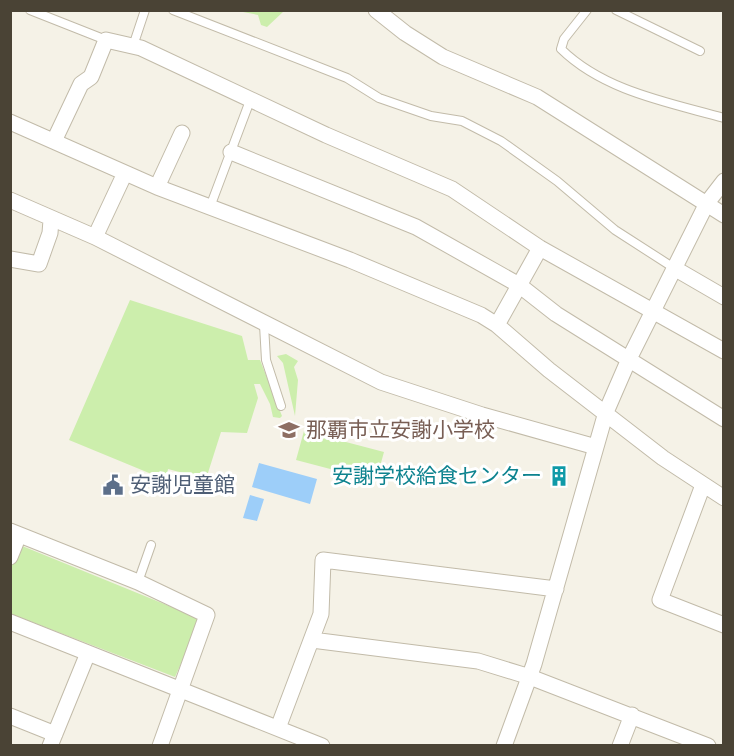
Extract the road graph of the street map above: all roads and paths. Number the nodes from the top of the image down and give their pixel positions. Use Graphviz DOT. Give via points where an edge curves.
graph roads {
  1 [pos="30,10"];
  2 [pos="145,10"];
  3 [pos="173,10"];
  4 [pos="376,10"];
  5 [pos="587,10"];
  6 [pos="616,10"];
  7 [pos="106,40"];
  8 [pos="133,46"];
  9 [pos="700,51"];
  10 [pos="251,98"];
  11 [pos="723,118"];
  12 [pos="10,122"];
  13 [pos="182,133"];
  14 [pos="54,141"];
  15 [pos="231,152"];
  16 [pos="125,173"];
  17 [pos="723,181"];
  18 [pos="157,187"];
  19 [pos="10,200"];
  20 [pos="707,203"];
  21 [pos="210,207"];
  22 [pos="723,215"];
  23 [pos="51,220"];
  24 [pos="95,237"];
  25 [pos="540,248"];
  26 [pos="10,259"];
  27 [pos="674,268"];
  28 [pos="519,285"];
  29 [pos="723,297"];
  30 [pos="653,313"];
  31 [pos="264,325"];
  32 [pos="497,325"];
  33 [pos="723,351"];
  34 [pos="629,359"];
  35 [pos="281,406"];
  36 [pos="606,411"];
  37 [pos="723,419"];
  38 [pos="596,447"];
  39 [pos="703,485"];
  40 [pos="722,492"];
  41 [pos="15,533"];
  42 [pos="152,545"];
  43 [pos="10,557"];
  44 [pos="138,582"];
  45 [pos="556,589"];
  46 [pos="10,622"];
  47 [pos="723,625"];
  48 [pos="312,640"];
  49 [pos="88,653"];
  50 [pos="530,677"];
  51 [pos="181,689"];
  52 [pos="632,715"];
  53 [pos="10,716"];
  54 [pos="278,728"];
  55 [pos="52,740"];
  56 [pos="160,746"];
  57 [pos="322,746"];
  58 [pos="504,746"];
  59 [pos="620,746"];
  60 [pos="708,746"];
  1 -- 7 [label="lane"];
  2 -- 8 [label="lane"];
  3 -- 27 [label="lane" via="347,78 379,98 462,122 501,141 615,230"];
  4 -- 20 [label="street" via="443,57 537,97"];
  5 -- 11 [label="lane" via="564,39 561,49 575,62 630,92"];
  6 -- 9 [label="lane"];
  7 -- 8 [label="street"];
  7 -- 14 [label="street" via="91,77 81,84"];
  8 -- 10 [label="street"];
  10 -- 15 [label="lane"];
  10 -- 25 [label="street" via="452,189"];
  12 -- 14 [label="street"];
  13 -- 18 [label="street"];
  14 -- 16 [label="street"];
  15 -- 21 [label="lane"];
  15 -- 28 [label="street" via="416,227"];
  16 -- 18 [label="street"];
  16 -- 24 [label="street"];
  17 -- 20 [label="street"];
  18 -- 21 [label="street"];
  19 -- 23 [label="street"];
  20 -- 22 [label="street"];
  20 -- 27 [label="street"];
  21 -- 32 [label="street" via="450,300"];
  23 -- 24 [label="street"];
  23 -- 26 [label="street" via="39,264"];
  24 -- 31 [label="street"];
  25 -- 28 [label="street"];
  25 -- 30 [label="street"];
  27 -- 29 [label="street"];
  27 -- 30 [label="street"];
  28 -- 32 [label="street"];
  28 -- 34 [label="street" via="556,314"];
  30 -- 33 [label="street"];
  30 -- 34 [label="street"];
  31 -- 35 [label="lane" via="266,360"];
  31 -- 38 [label="street" via="381,382"];
  32 -- 36 [label="street"];
  34 -- 36 [label="street"];
  34 -- 37 [label="street"];
  36 -- 38 [label="street"];
  36 -- 39 [label="street"];
  38 -- 45 [label="street"];
  39 -- 40 [label="street"];
  39 -- 47 [label="street" via="660,600"];
  41 -- 43 [label="street"];
  41 -- 44 [label="street"];
  42 -- 44 [label="lane"];
  44 -- 51 [label="street" via="207,615"];
  45 -- 48 [label="street" via="323,560 321,614"];
  45 -- 50 [label="street"];
  46 -- 49 [label="street"];
  48 -- 50 [label="street" via="478,661"];
  48 -- 54 [label="street"];
  49 -- 51 [label="street"];
  49 -- 55 [label="street"];
  50 -- 52 [label="street"];
  50 -- 58 [label="street"];
  51 -- 54 [label="street"];
  51 -- 56 [label="street"];
  52 -- 59 [label="street"];
  52 -- 60 [label="street"];
  53 -- 55 [label="street"];
  54 -- 57 [label="street"];
}
